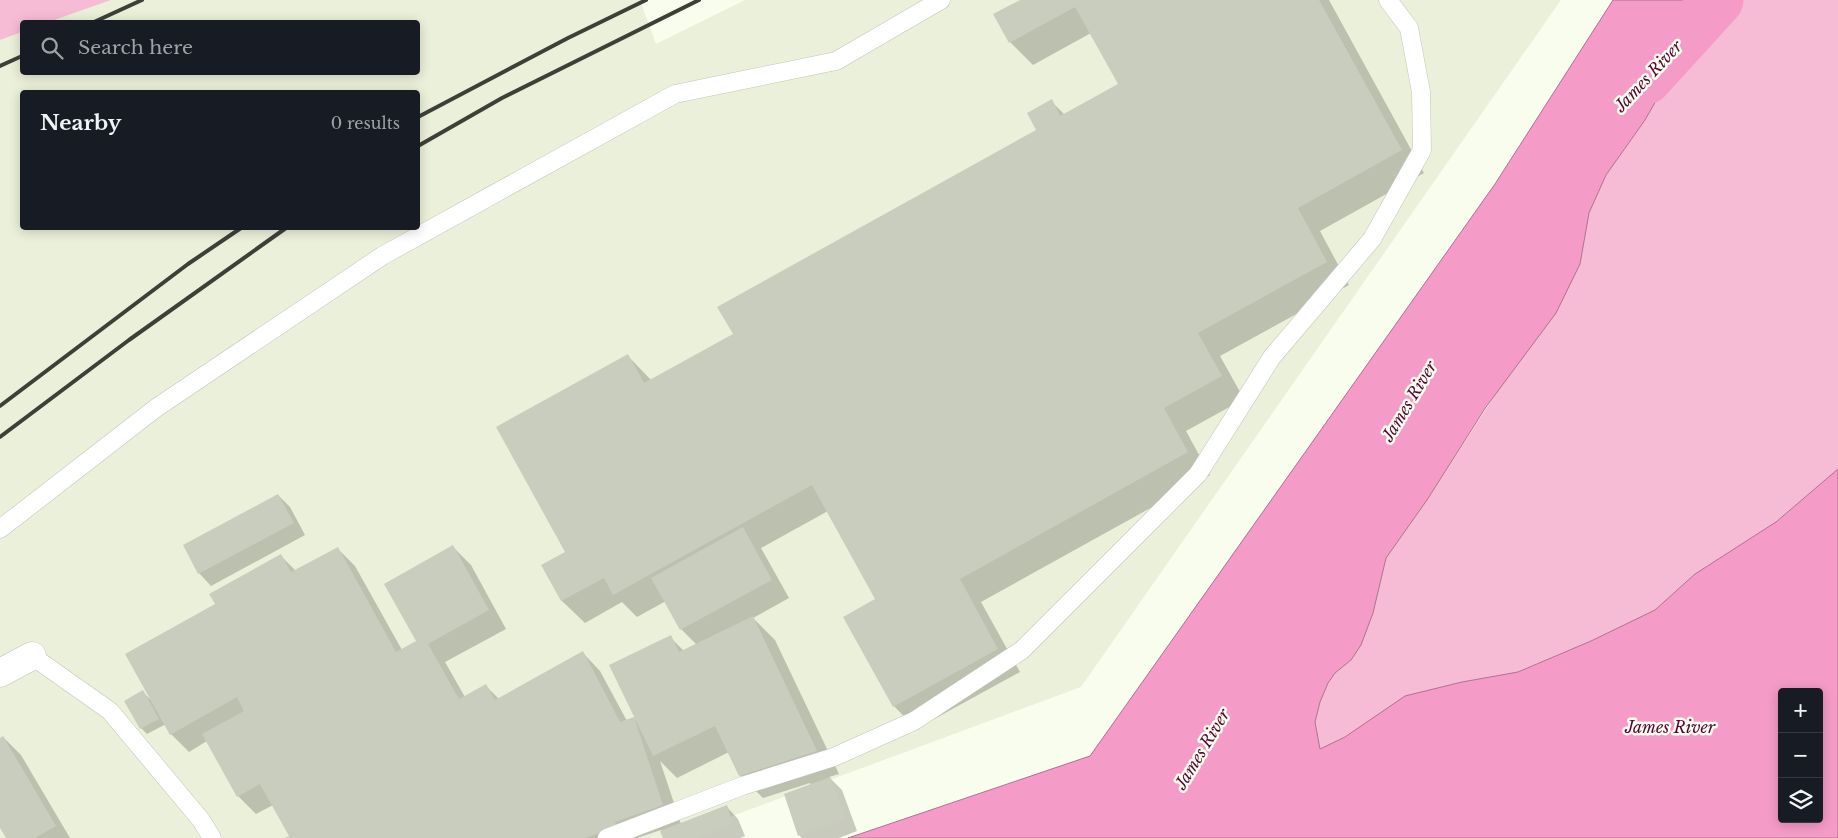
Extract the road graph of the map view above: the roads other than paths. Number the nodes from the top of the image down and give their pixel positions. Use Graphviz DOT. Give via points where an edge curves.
graph roads {
  1 [pos="941,0"];
  2 [pos="1388,0"];
  3 [pos="0,529"];
  4 [pos="32,656"];
  5 [pos="0,673"];
  6 [pos="212,838"];
  7 [pos="607,838"];
  1 -- 3 [label="lane" via="836,61 675,94 382,256 156,408"];
  2 -- 7 [label="lane" via="1409,28 1421,92 1422,150 1372,239 1272,357 1198,474 1022,650 914,721 834,757 742,786"];
  4 -- 5 [label="street"];
  4 -- 6 [label="lane" via="110,711"];
}
